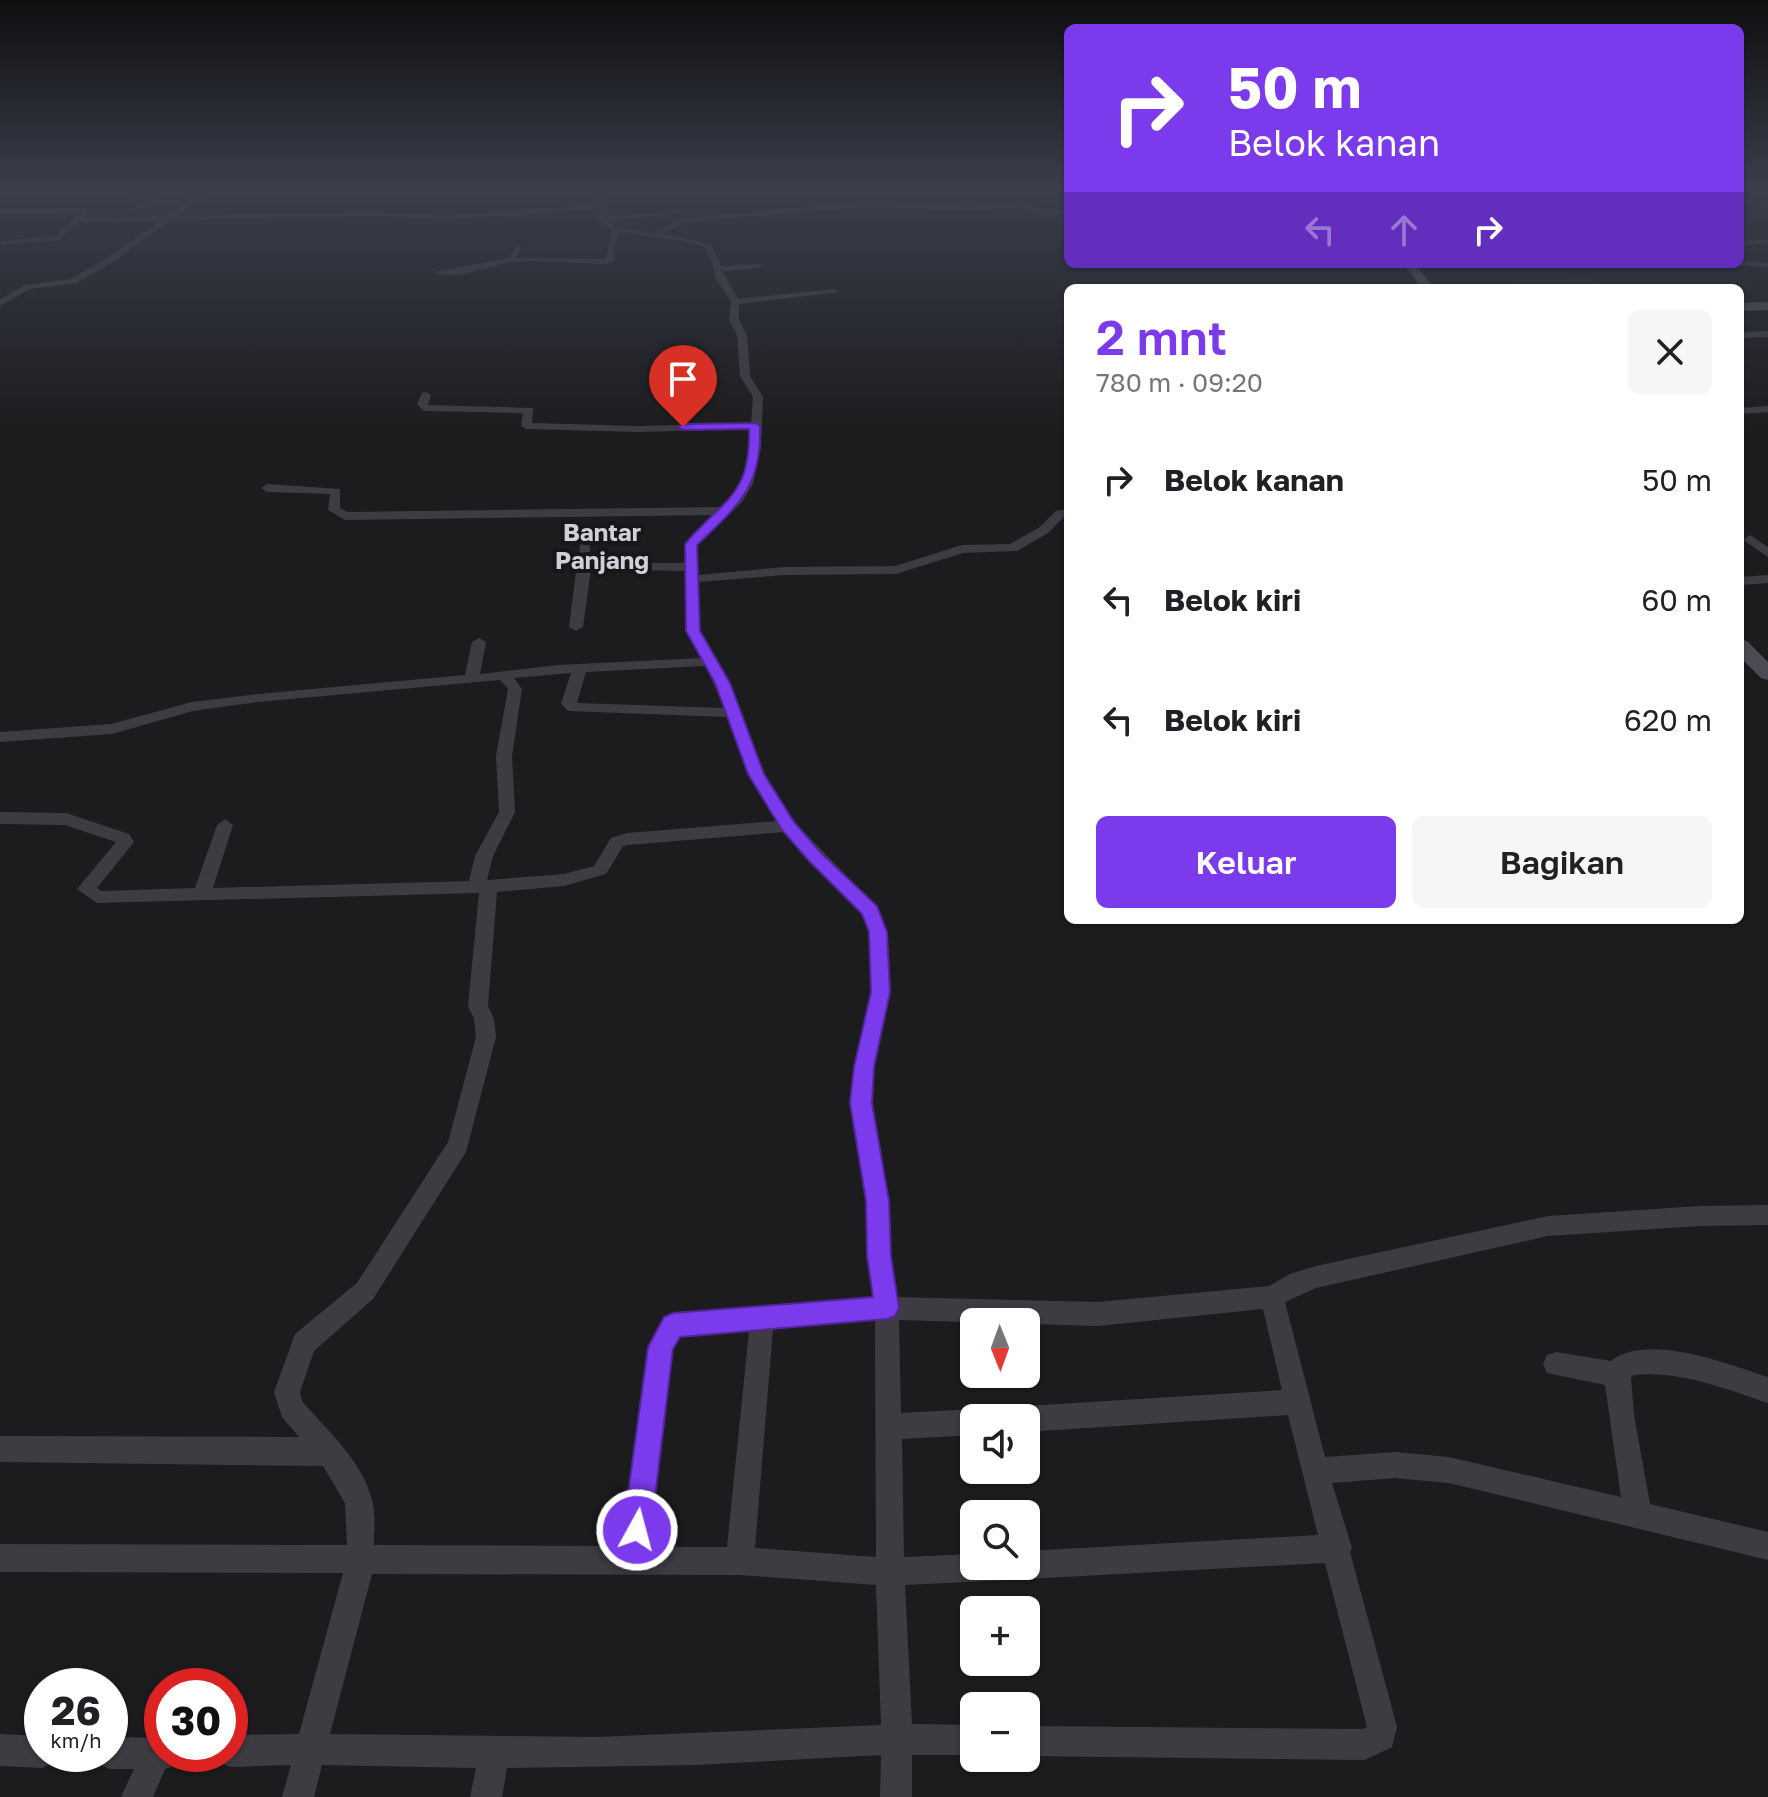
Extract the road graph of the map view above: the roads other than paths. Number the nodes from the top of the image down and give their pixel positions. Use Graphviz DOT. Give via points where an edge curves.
graph roads {
  1 [pos="91,271"];
  2 [pos="454,271"];
  3 [pos="718,271"];
  4 [pos="438,272"];
  5 [pos="835,292"];
  6 [pos="735,302"];
  7 [pos="1,303"];
  8 [pos="1744,305"];
  9 [pos="1768,306"];
  10 [pos="1768,334"];
  11 [pos="1744,335"];
  12 [pos="426,395"];
  13 [pos="1768,409"];
  14 [pos="1744,411"];
  15 [pos="755,426"];
  16 [pos="267,488"];
  17 [pos="728,511"];
  18 [pos="1064,514"];
  19 [pos="1064,526"];
  20 [pos="1047,527"];
  21 [pos="1750,539"];
  22 [pos="585,543"];
  23 [pos="1768,553"];
  24 [pos="588,565"];
  25 [pos="692,573"];
  26 [pos="1768,579"];
  27 [pos="1744,581"];
  28 [pos="576,627"];
  29 [pos="479,642"];
  30 [pos="1744,649"];
  31 [pos="709,662"];
  32 [pos="579,670"];
  33 [pos="1768,674"];
  34 [pos="503,675"];
  35 [pos="471,680"];
  36 [pos="732,713"];
  37 [pos="0,737"];
  38 [pos="0,818"];
  39 [pos="225,825"];
  40 [pos="788,826"];
  41 [pos="483,886"];
  42 [pos="202,893"];
  43 [pos="1768,1215"];
  44 [pos="1272,1297"];
  45 [pos="887,1308"];
  46 [pos="762,1320"];
  47 [pos="1556,1364"];
  48 [pos="1617,1375"];
  49 [pos="1768,1390"];
  50 [pos="1296,1402"];
  51 [pos="1040,1418"];
  52 [pos="960,1423"];
  53 [pos="889,1427"];
  54 [pos="0,1449"];
  55 [pos="328,1453"];
  56 [pos="1316,1471"];
  57 [pos="1638,1515"];
  58 [pos="1768,1546"];
  59 [pos="1338,1548"];
  60 [pos="0,1558"];
  61 [pos="361,1560"];
  62 [pos="633,1560"];
  63 [pos="740,1561"];
  64 [pos="1040,1564"];
  65 [pos="960,1568"];
  66 [pos="890,1572"];
  67 [pos="897,1739"];
  68 [pos="960,1740"];
  69 [pos="1040,1741"];
  70 [pos="312,1748"];
  71 [pos="0,1750"];
  72 [pos="248,1750"];
  73 [pos="24,1751"];
  74 [pos="495,1753"];
  75 [pos="152,1772"];
  76 [pos="137,1797"];
  77 [pos="298,1797"];
  78 [pos="486,1797"];
  79 [pos="896,1797"];
  1 -- 7 [label="street" via="73,281 28,287"];
  2 -- 4 [label="street"];
  3 -- 6 [label="street"];
  5 -- 6 [label="street"];
  6 -- 15 [label="street" via="745,376 758,397"];
  8 -- 9 [label="street"];
  10 -- 11 [label="street"];
  12 -- 15 [label="street" via="424,408 529,410 526,426"];
  13 -- 14 [label="street"];
  15 -- 17 [label="street" via="747,484"];
  16 -- 17 [label="street" via="336,491 334,510 345,516"];
  17 -- 25 [label="street" via="694,539 689,553"];
  18 -- 20 [label="street"];
  19 -- 20 [label="street"];
  20 -- 25 [label="street" via="1013,548 962,549 896,570"];
  21 -- 23 [label="street"];
  22 -- 24 [label="street" via="582,555"];
  24 -- 25 [label="street"];
  24 -- 28 [label="street"];
  25 -- 31 [label="street" via="693,631"];
  26 -- 27 [label="street"];
  29 -- 35 [label="street"];
  30 -- 33 [label="street"];
  31 -- 32 [label="street"];
  31 -- 36 [label="street"];
  32 -- 34 [label="street"];
  32 -- 36 [label="street" via="569,704 573,708"];
  34 -- 35 [label="street"];
  34 -- 41 [label="street" via="515,689 504,756 507,812 484,856"];
  35 -- 37 [label="street" via="246,699 153,715 112,729"];
  36 -- 40 [label="street" via="756,774"];
  38 -- 42 [label="street" via="66,819 123,838 121,848 88,884 86,889 97,897"];
  39 -- 42 [label="street"];
  40 -- 41 [label="street" via="627,839 617,842 596,872 564,880"];
  40 -- 45 [label="street" via="870,911 878,932 881,992 861,1103"];
  41 -- 42 [label="street"];
  41 -- 55 [label="street" via="478,1006 486,1037 458,1145 365,1291 304,1343 292,1373 287,1392 291,1408"];
  43 -- 44 [label="street" via="1548,1226 1307,1280"];
  44 -- 45 [label="street" via="1098,1314"];
  44 -- 50 [label="street"];
  45 -- 46 [label="street"];
  45 -- 53 [label="street"];
  46 -- 62 [label="street" via="691,1322 673,1325 665,1334"];
  46 -- 63 [label="street"];
  47 -- 48 [label="street"];
  48 -- 49 [label="street" via="1632,1361 1694,1367"];
  48 -- 57 [label="street"];
  50 -- 51 [label="street"];
  50 -- 56 [label="street"];
  52 -- 53 [label="street"];
  53 -- 66 [label="street"];
  54 -- 55 [label="street"];
  55 -- 61 [label="street" via="359,1501"];
  56 -- 57 [label="street" via="1423,1466"];
  56 -- 59 [label="street"];
  57 -- 58 [label="street"];
  59 -- 64 [label="street"];
  59 -- 69 [label="street" via="1382,1727 1377,1741"];
  60 -- 61 [label="street"];
  61 -- 62 [label="street"];
  61 -- 70 [label="street"];
  62 -- 63 [label="street"];
  63 -- 66 [label="street"];
  65 -- 66 [label="street"];
  66 -- 67 [label="street"];
  67 -- 68 [label="street"];
  67 -- 74 [label="street" via="724,1751"];
  67 -- 79 [label="street"];
  70 -- 72 [label="street"];
  70 -- 74 [label="street"];
  70 -- 77 [label="street"];
  71 -- 73 [label="street"];
  74 -- 78 [label="street"];
  75 -- 76 [label="street"];
}
